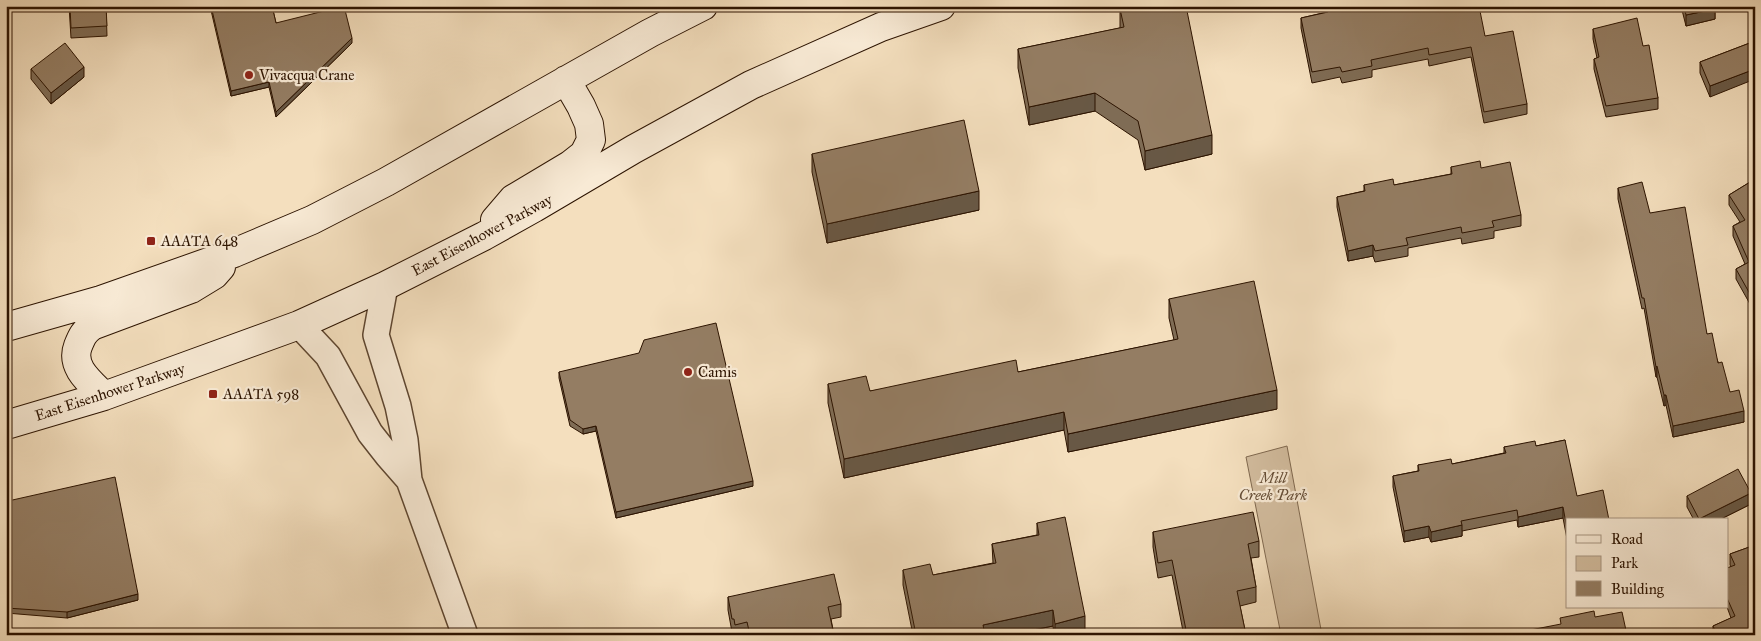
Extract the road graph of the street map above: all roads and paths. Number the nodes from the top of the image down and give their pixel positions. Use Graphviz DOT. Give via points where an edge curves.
graph roads {
  1 [pos="941,6"];
  2 [pos="693,10"];
  3 [pos="566,80"];
  4 [pos="484,236"];
  5 [pos="234,253"];
  6 [pos="385,286"];
  7 [pos="299,325"];
  8 [pos="6,327"];
  9 [pos="104,396"];
  10 [pos="6,425"];
  11 [pos="409,480"];
  12 [pos="465,635"];
  1 -- 4 [label="main road, East Eisenhower Parkway" via="881,27 751,85"];
  2 -- 3 [label="main road"];
  3 -- 4 [label="main road" via="589,124 591,140 584,154 513,199 498,214"];
  3 -- 5 [label="main road" via="378,186 312,220"];
  4 -- 6 [label="main road, East Eisenhower Parkway"];
  5 -- 8 [label="main road" via="101,300"];
  5 -- 9 [label="main road" via="214,275 191,289 92,326 83,333 76,353 77,365"];
  6 -- 7 [label="main road, East Eisenhower Parkway"];
  6 -- 11 [label="street" via="376,334 398,406"];
  7 -- 9 [label="main road, East Eisenhower Parkway"];
  7 -- 11 [label="street" via="328,356 370,432"];
  9 -- 10 [label="main road, East Eisenhower Parkway"];
  11 -- 12 [label="street"];
}
